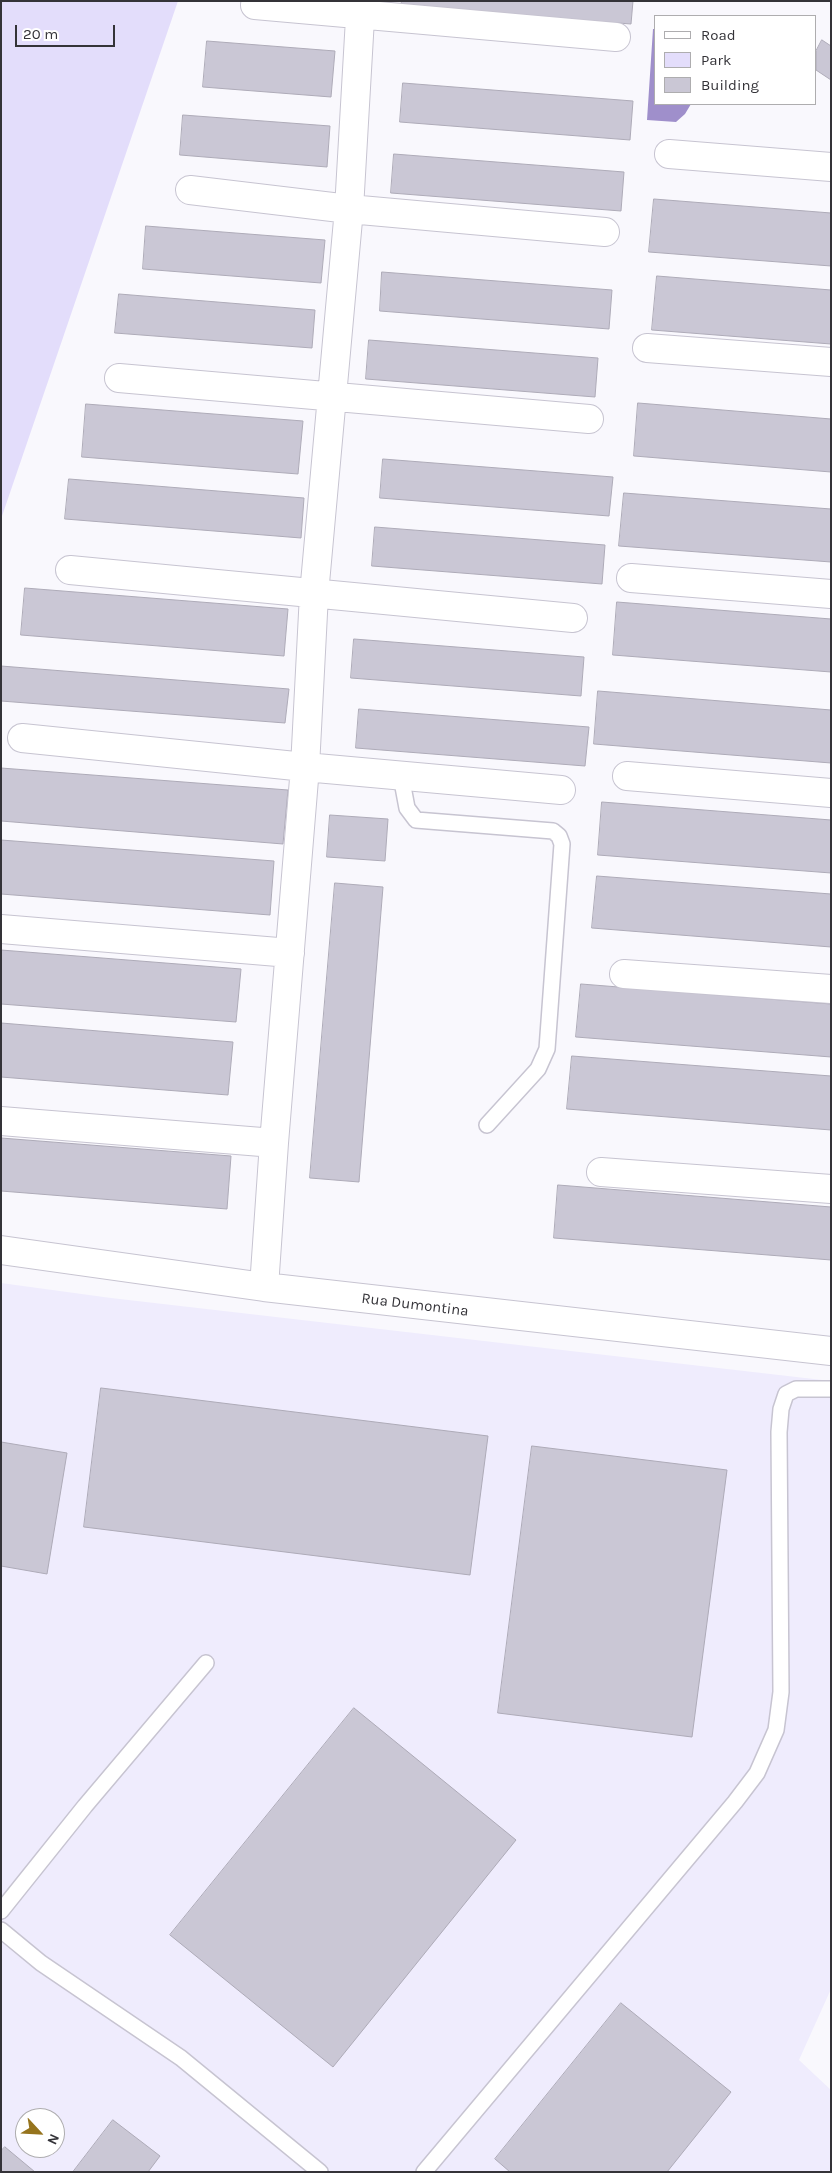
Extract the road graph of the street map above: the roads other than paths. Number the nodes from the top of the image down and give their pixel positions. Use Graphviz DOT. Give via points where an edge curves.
graph roads {
  1 [pos="255,5"];
  2 [pos="361,8"];
  3 [pos="616,37"];
  4 [pos="668,154"];
  5 [pos="831,167"];
  6 [pos="190,190"];
  7 [pos="349,210"];
  8 [pos="605,232"];
  9 [pos="647,348"];
  10 [pos="831,362"];
  11 [pos="119,378"];
  12 [pos="333,396"];
  13 [pos="589,418"];
  14 [pos="70,570"];
  15 [pos="631,578"];
  16 [pos="314,594"];
  17 [pos="831,594"];
  18 [pos="574,618"];
  19 [pos="22,738"];
  20 [pos="305,767"];
  21 [pos="401,776"];
  22 [pos="627,776"];
  23 [pos="561,790"];
  24 [pos="831,792"];
  25 [pos="1,929"];
  26 [pos="290,953"];
  27 [pos="624,974"];
  28 [pos="831,989"];
  29 [pos="1,1121"];
  30 [pos="487,1125"];
  31 [pos="274,1143"];
  32 [pos="602,1172"];
  33 [pos="831,1189"];
  34 [pos="1,1250"];
  35 [pos="264,1287"];
  36 [pos="831,1351"];
  37 [pos="831,1389"];
  38 [pos="206,1663"];
  39 [pos="1,1911"];
  40 [pos="1,1930"];
  41 [pos="320,2172"];
  42 [pos="424,2172"];
  1 -- 2 [label="street"];
  2 -- 3 [label="street"];
  2 -- 7 [label="street"];
  4 -- 5 [label="street"];
  6 -- 7 [label="street"];
  7 -- 8 [label="street"];
  7 -- 12 [label="street"];
  9 -- 10 [label="street"];
  11 -- 12 [label="street"];
  12 -- 13 [label="street"];
  12 -- 16 [label="street"];
  14 -- 16 [label="street"];
  15 -- 17 [label="street"];
  16 -- 18 [label="street"];
  16 -- 20 [label="street"];
  19 -- 20 [label="street"];
  20 -- 21 [label="street"];
  20 -- 26 [label="street"];
  21 -- 23 [label="street"];
  21 -- 30 [label="lane" via="407,808 416,820 552,831 562,844 547,1049 538,1069"];
  22 -- 24 [label="street"];
  25 -- 26 [label="street"];
  26 -- 31 [label="street"];
  27 -- 28 [label="street"];
  29 -- 31 [label="street"];
  31 -- 35 [label="street"];
  32 -- 33 [label="street"];
  34 -- 35 [label="street, Rua Dumontina"];
  35 -- 36 [label="street, Rua Dumontina"];
  37 -- 42 [label="lane" via="796,1389 786,1394 781,1409 781,1692 776,1730 757,1773"];
  38 -- 39 [label="lane" via="84,1806"];
  40 -- 41 [label="lane" via="41,1963 181,2058"];
}
